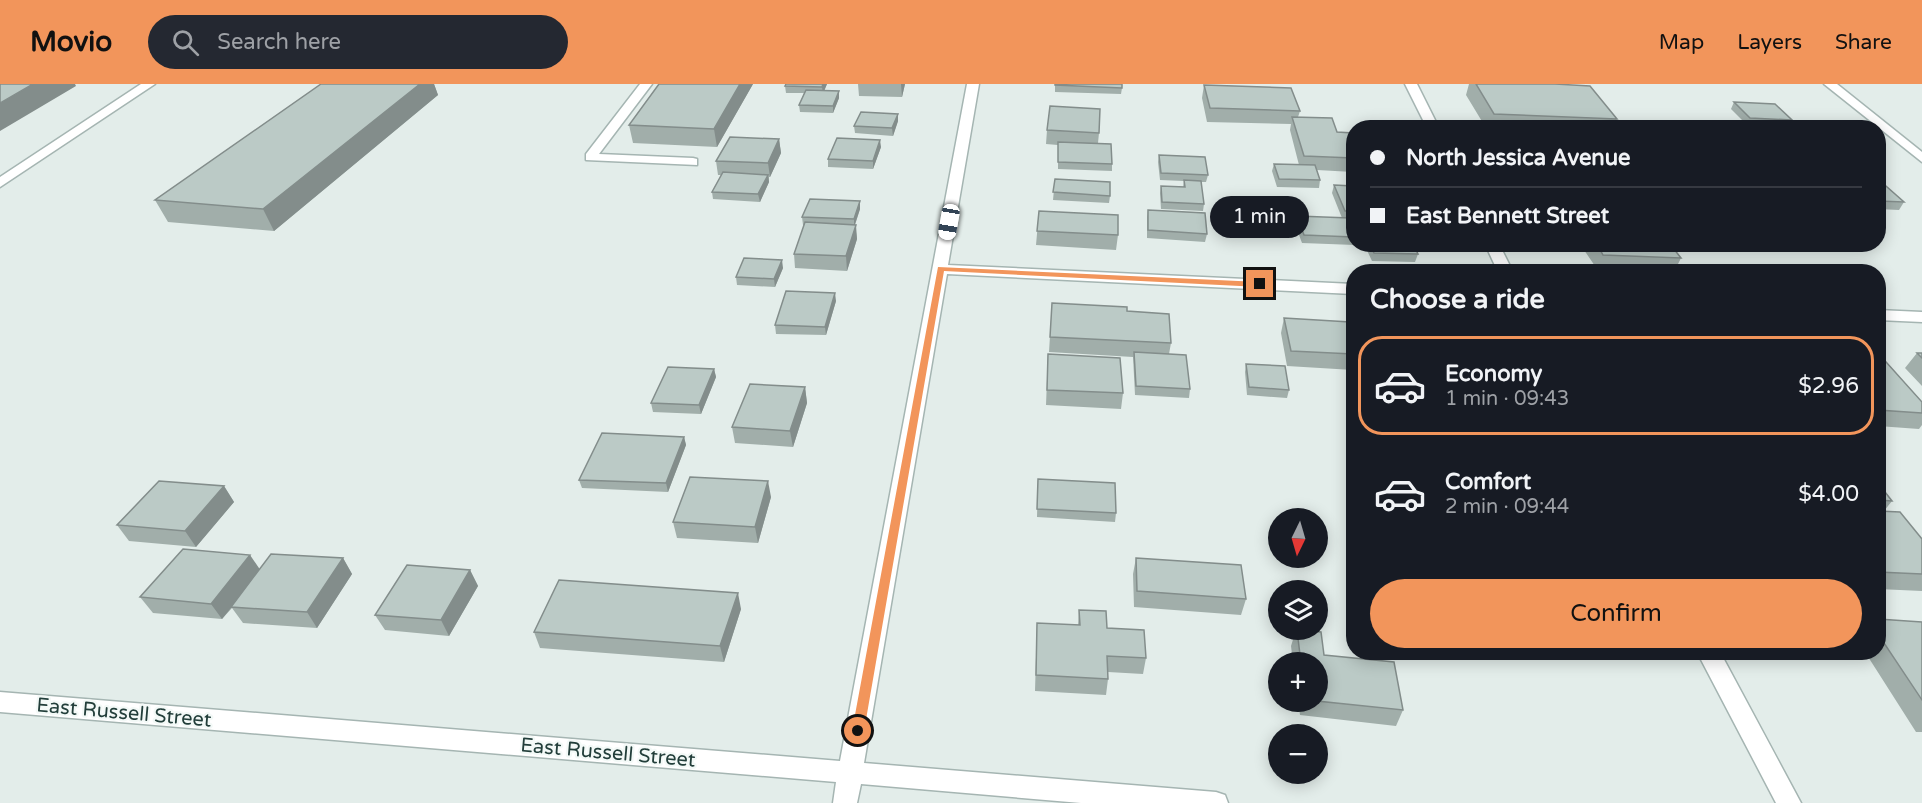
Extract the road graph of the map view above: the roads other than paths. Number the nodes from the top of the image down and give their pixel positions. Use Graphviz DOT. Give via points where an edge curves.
graph roads {
  1 [pos="149,84"];
  2 [pos="646,84"];
  3 [pos="974,84"];
  4 [pos="1411,84"];
  5 [pos="1830,84"];
  6 [pos="1429,120"];
  7 [pos="1875,120"];
  8 [pos="1886,129"];
  9 [pos="1922,158"];
  10 [pos="693,162"];
  11 [pos="0,183"];
  12 [pos="941,268"];
  13 [pos="1346,289"];
  14 [pos="1886,315"];
  15 [pos="1922,317"];
  16 [pos="1712,660"];
  17 [pos="0,702"];
  18 [pos="850,772"];
  19 [pos="845,803"];
  20 [pos="1216,803"];
  21 [pos="1789,803"];
  1 -- 11 [label="street"];
  2 -- 10 [label="street" via="590,157"];
  3 -- 12 [label="street"];
  4 -- 6 [label="street"];
  5 -- 7 [label="street"];
  8 -- 9 [label="street"];
  12 -- 13 [label="street"];
  12 -- 18 [label="street"];
  14 -- 15 [label="street"];
  16 -- 21 [label="street"];
  17 -- 18 [label="street, East Russell Street"];
  18 -- 19 [label="street"];
  18 -- 20 [label="street, East Russell Street"];
}
